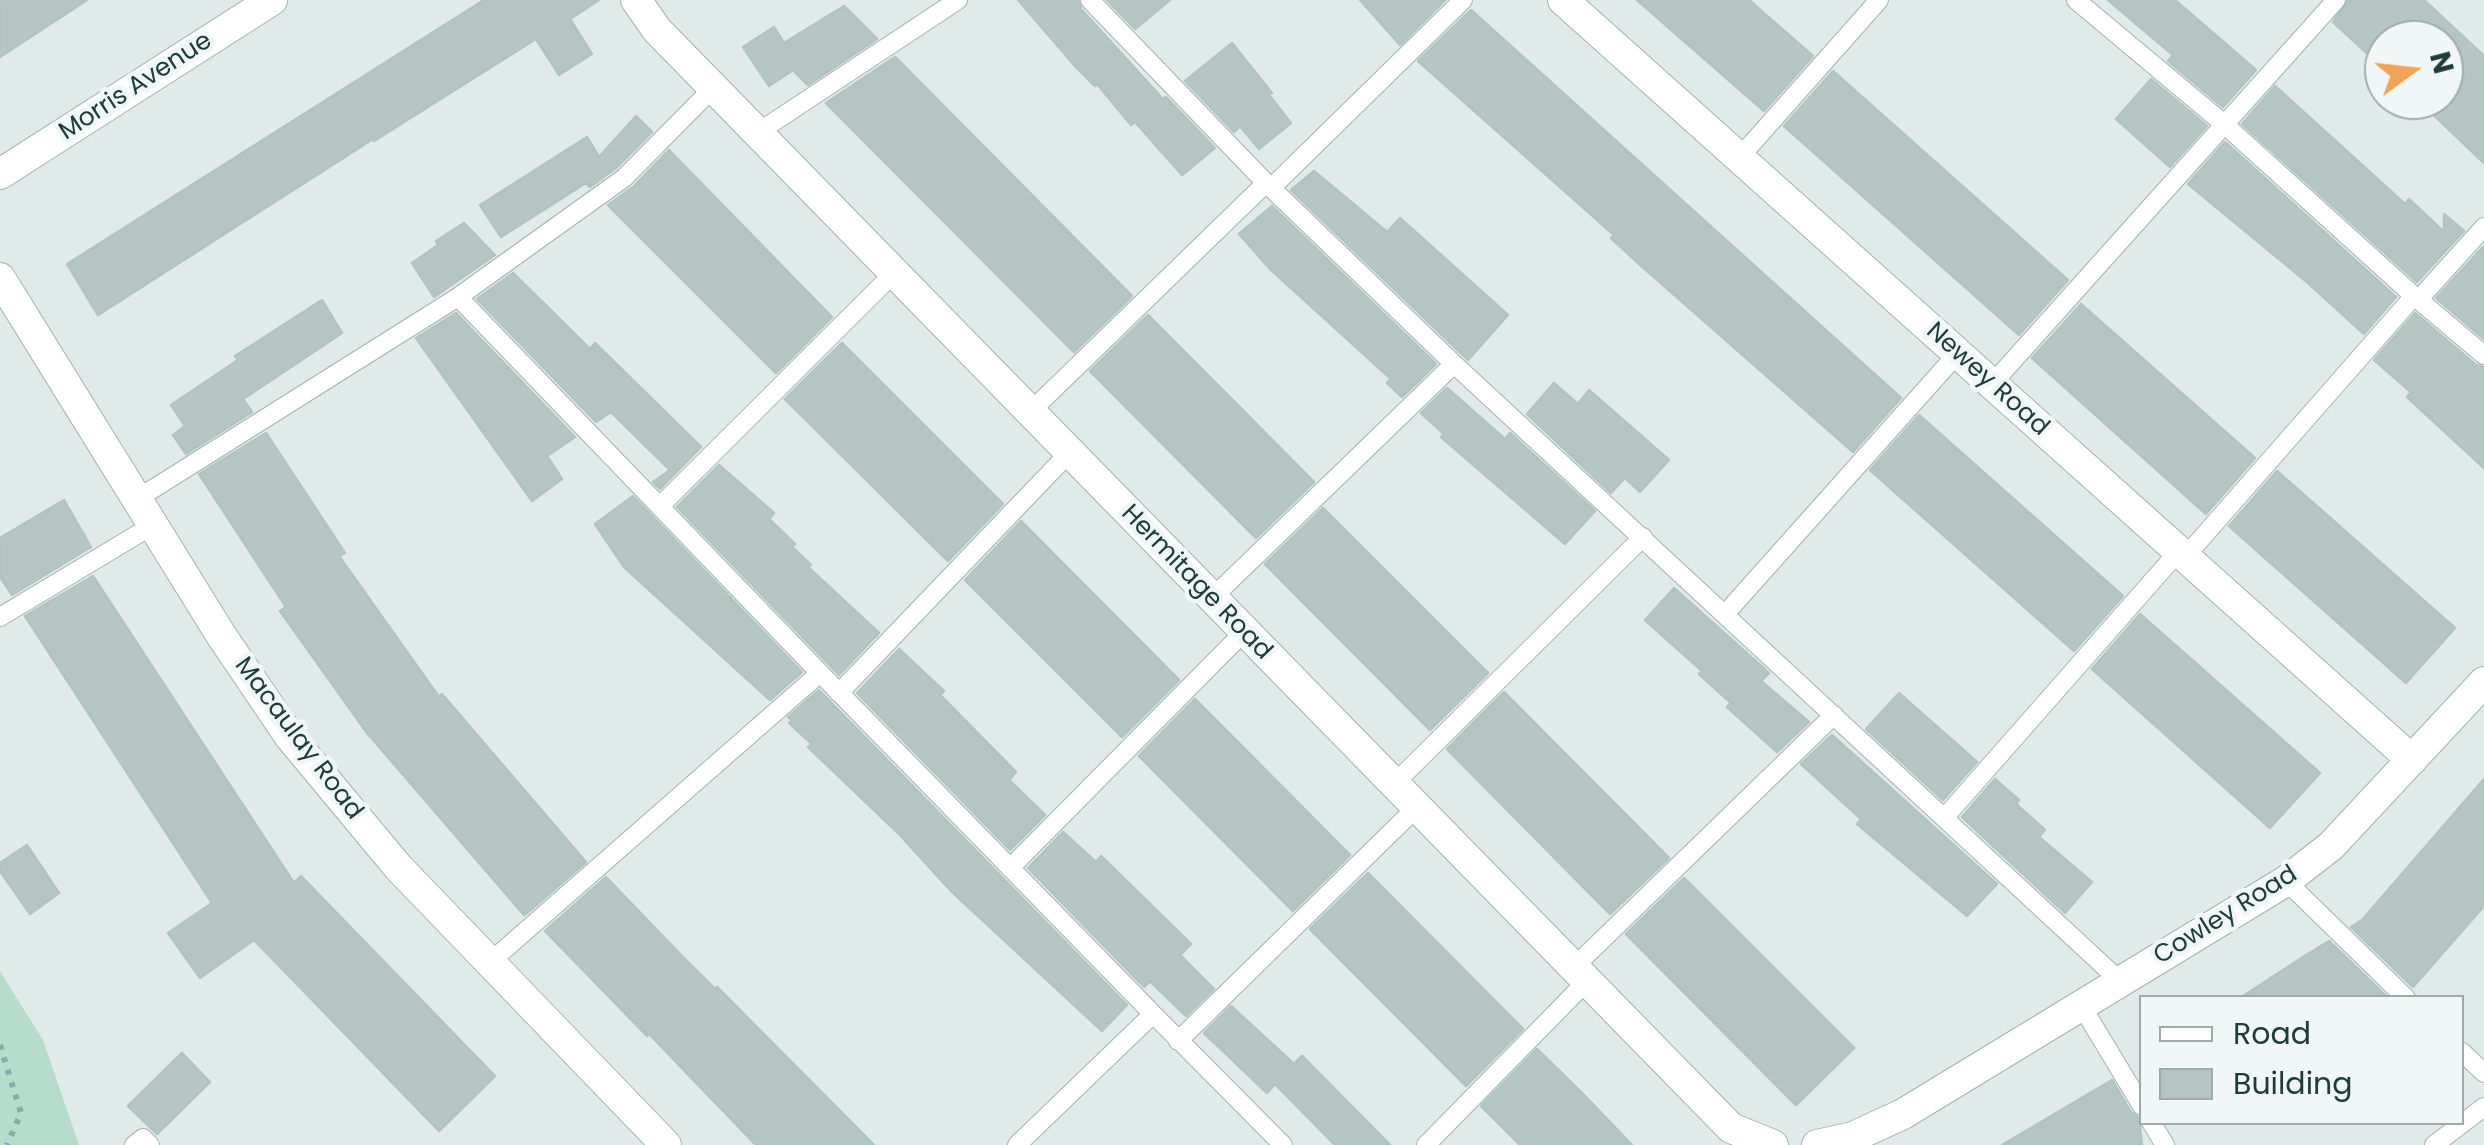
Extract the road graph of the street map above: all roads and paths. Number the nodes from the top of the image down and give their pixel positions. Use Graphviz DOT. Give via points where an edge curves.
graph roads {
  1 [pos="272,0"];
  2 [pos="636,0"];
  3 [pos="958,0"];
  4 [pos="1090,0"];
  5 [pos="1463,0"];
  6 [pos="1563,0"];
  7 [pos="1879,0"];
  8 [pos="2076,0"];
  9 [pos="2336,0"];
  10 [pos="713,88"];
  11 [pos="2224,124"];
  12 [pos="756,133"];
  13 [pos="1740,158"];
  14 [pos="0,174"];
  15 [pos="1268,186"];
  16 [pos="2484,227"];
  17 [pos="894,273"];
  18 [pos="0,278"];
  19 [pos="458,296"];
  20 [pos="2417,298"];
  21 [pos="1958,353"];
  22 [pos="2484,354"];
  23 [pos="1454,364"];
  24 [pos="1992,384"];
  25 [pos="1030,412"];
  26 [pos="1070,453"];
  27 [pos="660,506"];
  28 [pos="145,512"];
  29 [pos="1643,537"];
  30 [pos="2182,554"];
  31 [pos="1212,599"];
  32 [pos="1726,613"];
  33 [pos="0,617"];
  34 [pos="1244,632"];
  35 [pos="820,673"];
  36 [pos="839,693"];
  37 [pos="2479,697"];
  38 [pos="1834,716"];
  39 [pos="2412,760"];
  40 [pos="1394,784"];
  41 [pos="1417,807"];
  42 [pos="1945,817"];
  43 [pos="1010,868"];
  44 [pos="2286,881"];
  45 [pos="489,963"];
  46 [pos="1580,974"];
  47 [pos="2120,981"];
  48 [pos="2403,995"];
  49 [pos="2081,1005"];
  50 [pos="1153,1014"];
  51 [pos="1178,1041"];
  52 [pos="0,1045"];
  53 [pos="2464,1054"];
  54 [pos="2484,1074"];
  55 [pos="2139,1101"];
  56 [pos="2484,1107"];
  57 [pos="2464,1122"];
  58 [pos="2460,1125"];
  59 [pos="7,1145"];
  60 [pos="134,1145"];
  61 [pos="150,1145"];
  62 [pos="666,1145"];
  63 [pos="1017,1145"];
  64 [pos="1283,1145"];
  65 [pos="1426,1145"];
  66 [pos="1773,1145"];
  67 [pos="1816,1145"];
  68 [pos="2434,1145"];
  1 -- 14 [label="street, Morris Avenue"];
  2 -- 10 [label="street, Hermitage Road"];
  3 -- 12 [label="lane"];
  4 -- 15 [label="lane"];
  5 -- 15 [label="lane"];
  6 -- 13 [label="street, Newey Road"];
  7 -- 13 [label="lane"];
  8 -- 11 [label="lane"];
  9 -- 11 [label="lane"];
  10 -- 12 [label="street, Hermitage Road"];
  10 -- 19 [label="lane" via="624,178"];
  11 -- 20 [label="lane"];
  11 -- 24 [label="lane"];
  12 -- 17 [label="street, Hermitage Road"];
  13 -- 21 [label="street, Newey Road"];
  15 -- 23 [label="lane"];
  15 -- 25 [label="lane"];
  16 -- 20 [label="lane"];
  17 -- 25 [label="street, Hermitage Road"];
  17 -- 27 [label="lane"];
  18 -- 28 [label="street, Macaulay Road"];
  19 -- 27 [label="lane"];
  19 -- 28 [label="lane"];
  20 -- 22 [label="lane"];
  20 -- 30 [label="lane"];
  21 -- 24 [label="street, Newey Road"];
  21 -- 32 [label="lane"];
  23 -- 29 [label="lane"];
  23 -- 31 [label="lane"];
  24 -- 30 [label="street, Newey Road"];
  25 -- 26 [label="street, Hermitage Road"];
  26 -- 31 [label="street, Hermitage Road"];
  26 -- 36 [label="lane"];
  27 -- 35 [label="lane"];
  28 -- 33 [label="lane"];
  28 -- 45 [label="street, Macaulay Road" via="290,736 398,867"];
  29 -- 32 [label="lane"];
  29 -- 40 [label="lane"];
  30 -- 39 [label="street, Newey Road"];
  30 -- 42 [label="lane"];
  31 -- 34 [label="street, Hermitage Road"];
  32 -- 38 [label="lane"];
  34 -- 40 [label="street, Hermitage Road"];
  34 -- 43 [label="lane"];
  35 -- 36 [label="lane"];
  35 -- 45 [label="lane"];
  36 -- 43 [label="lane"];
  37 -- 39 [label="street, Cowley Road"];
  38 -- 42 [label="lane"];
  38 -- 46 [label="lane"];
  39 -- 44 [label="street, Cowley Road" via="2331,846"];
  40 -- 41 [label="street, Hermitage Road"];
  41 -- 46 [label="street, Hermitage Road"];
  41 -- 51 [label="lane"];
  42 -- 47 [label="lane"];
  43 -- 50 [label="lane"];
  44 -- 47 [label="street, Cowley Road"];
  44 -- 48 [label="lane"];
  45 -- 62 [label="street, Macaulay Road"];
  46 -- 65 [label="lane"];
  46 -- 66 [label="street, Hermitage Road" via="1731,1128"];
  47 -- 49 [label="street, Cowley Road"];
  49 -- 55 [label="lane"];
  49 -- 67 [label="street, Cowley Road" via="1904,1114"];
  50 -- 51 [label="lane"];
  50 -- 63 [label="lane"];
  51 -- 64 [label="lane"];
  52 -- 59 [label="path" via="21,1113"];
  53 -- 54 [label="lane"];
  56 -- 57 [label="lane"];
  58 -- 68 [label="lane"];
  60 -- 61 [label="lane" via="142,1138"];
}
